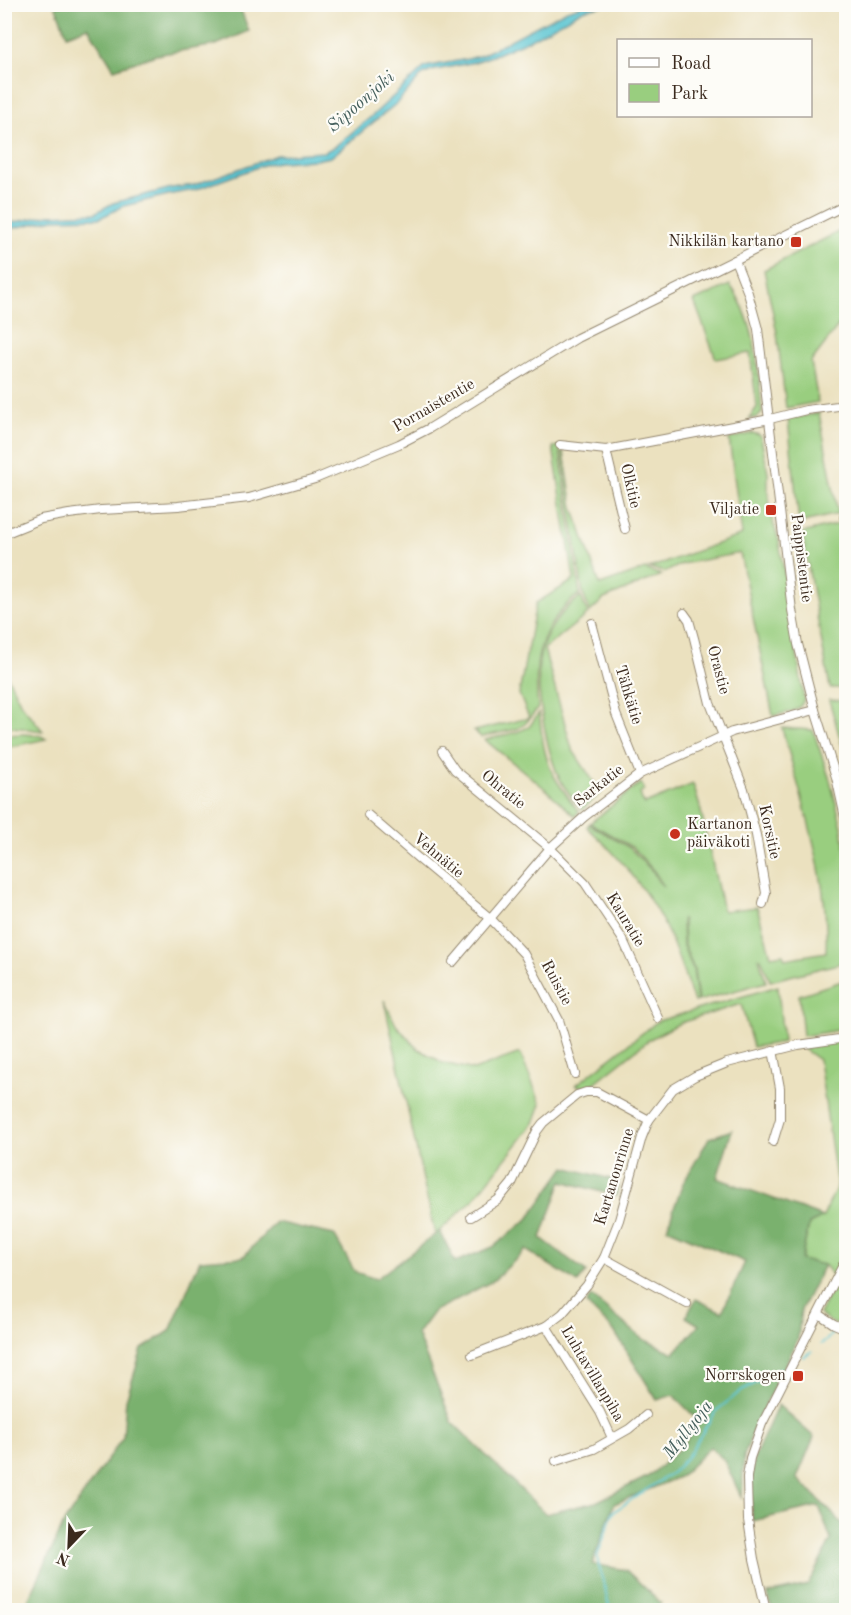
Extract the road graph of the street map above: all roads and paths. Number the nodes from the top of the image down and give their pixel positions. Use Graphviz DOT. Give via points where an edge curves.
graph roads {
  1 [pos="846,205"];
  2 [pos="735,260"];
  3 [pos="846,405"];
  4 [pos="770,419"];
  5 [pos="560,446"];
  6 [pos="606,450"];
  7 [pos="625,529"];
  8 [pos="4,534"];
  9 [pos="684,613"];
  10 [pos="592,623"];
  11 [pos="815,710"];
  12 [pos="723,735"];
  13 [pos="442,752"];
  14 [pos="640,774"];
  15 [pos="368,816"];
  16 [pos="846,822"];
  17 [pos="550,848"];
  18 [pos="763,904"];
  19 [pos="490,918"];
  20 [pos="453,962"];
  21 [pos="658,1018"];
  22 [pos="846,1038"];
  23 [pos="773,1050"];
  24 [pos="575,1074"];
  25 [pos="649,1120"];
  26 [pos="773,1142"];
  27 [pos="471,1217"];
  28 [pos="604,1258"];
  29 [pos="846,1259"];
  30 [pos="687,1304"];
  31 [pos="819,1314"];
  32 [pos="546,1326"];
  33 [pos="846,1329"];
  34 [pos="472,1355"];
  35 [pos="646,1415"];
  36 [pos="612,1438"];
  37 [pos="556,1461"];
  38 [pos="766,1611"];
  1 -- 2 [label="street, Pornaistentie"];
  2 -- 4 [label="street, Paippistentie" via="758,329"];
  2 -- 8 [label="street, Pornaistentie" via="577,338 430,428 315,479 249,498 69,514 41,519"];
  3 -- 4 [label="street"];
  4 -- 6 [label="street"];
  4 -- 11 [label="street, Paippistentie" via="792,610"];
  5 -- 6 [label="street"];
  6 -- 7 [label="street, Olkitie"];
  9 -- 12 [label="street, Orastie"];
  10 -- 14 [label="street, Tähkätie" via="616,714"];
  11 -- 12 [label="street, Sarkatie"];
  11 -- 16 [label="street, Paippistentie"];
  12 -- 14 [label="street, Sarkatie"];
  12 -- 18 [label="street, Korsitie" via="744,789 756,835 766,893"];
  13 -- 17 [label="street, Ohratie" via="455,770"];
  14 -- 17 [label="street, Sarkatie"];
  15 -- 19 [label="street, Vehnätie"];
  17 -- 19 [label="street, Sarkatie"];
  17 -- 21 [label="street, Kauratie" via="585,883 623,940"];
  19 -- 20 [label="street, Sarkatie"];
  19 -- 24 [label="street, Ruistie" via="524,954 559,1020"];
  22 -- 23 [label="street, Kartanonrinne"];
  23 -- 25 [label="street, Kartanonrinne" via="695,1076 673,1089"];
  23 -- 26 [label="street" via="780,1088 780,1119"];
  25 -- 27 [label="street" via="597,1092 577,1095 543,1123 512,1183 498,1200"];
  25 -- 28 [label="street, Kartanonrinne"];
  28 -- 30 [label="street"];
  28 -- 32 [label="street, Kartanonrinne" via="587,1285"];
  29 -- 31 [label="street"];
  31 -- 33 [label="street"];
  31 -- 38 [label="street" via="762,1424 750,1458 748,1520"];
  32 -- 34 [label="street, Kartanonrinne"];
  32 -- 36 [label="street, Luhtavillanpiha"];
  35 -- 36 [label="street, Luhtavillanpiha"];
  36 -- 37 [label="street, Luhtavillanpiha" via="594,1449"];
}
